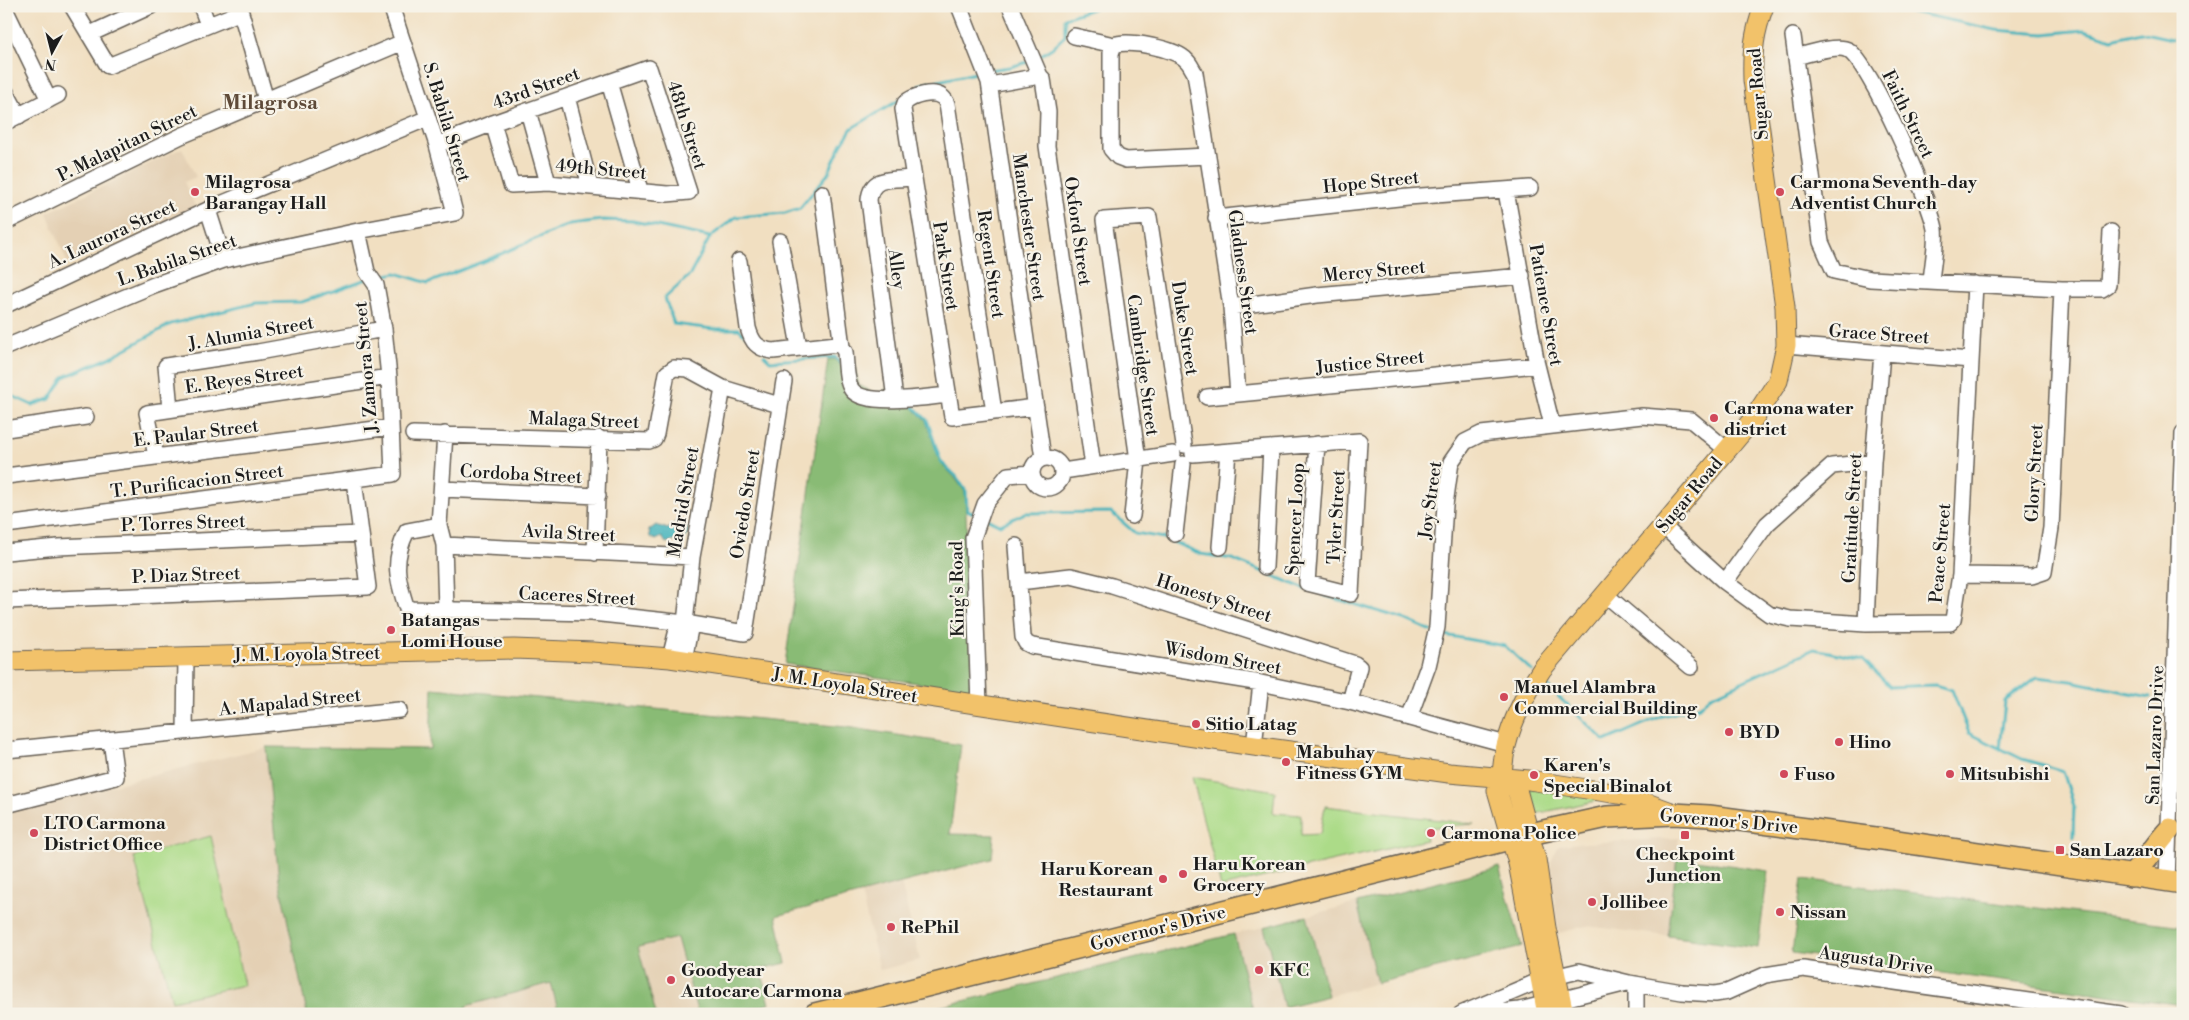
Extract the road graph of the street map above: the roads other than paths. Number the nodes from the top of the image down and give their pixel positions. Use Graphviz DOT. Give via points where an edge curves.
graph roads {
  1 [pos="72,6"];
  2 [pos="151,6"];
  3 [pos="201,6"];
  4 [pos="391,6"];
  5 [pos="959,6"];
  6 [pos="1010,6"];
  7 [pos="1764,6"];
  8 [pos="240,9"];
  9 [pos="6,11"];
  10 [pos="208,25"];
  11 [pos="90,34"];
  12 [pos="1074,36"];
  13 [pos="1793,36"];
  14 [pos="404,42"];
  15 [pos="1114,45"];
  16 [pos="1796,57"];
  17 [pos="648,68"];
  18 [pos="1040,76"];
  19 [pos="609,82"];
  20 [pos="990,85"];
  21 [pos="6,92"];
  22 [pos="567,97"];
  23 [pos="266,100"];
  24 [pos="528,111"];
  25 [pos="428,118"];
  26 [pos="12,119"];
  27 [pos="951,122"];
  28 [pos="493,123"];
  29 [pos="437,145"];
  30 [pos="1207,156"];
  31 [pos="913,178"];
  32 [pos="548,183"];
  33 [pos="590,186"];
  34 [pos="1530,188"];
  35 [pos="640,190"];
  36 [pos="1506,191"];
  37 [pos="689,192"];
  38 [pos="822,193"];
  39 [pos="208,210"];
  40 [pos="455,213"];
  41 [pos="1216,218"];
  42 [pos="1104,220"];
  43 [pos="6,222"];
  44 [pos="358,231"];
  45 [pos="2111,232"];
  46 [pos="780,241"];
  47 [pos="224,260"];
  48 [pos="739,261"];
  49 [pos="1522,276"];
  50 [pos="1931,282"];
  51 [pos="1975,284"];
  52 [pos="2062,289"];
  53 [pos="6,305"];
  54 [pos="1231,307"];
  55 [pos="384,328"];
  56 [pos="1786,346"];
  57 [pos="6,347"];
  58 [pos="842,347"];
  59 [pos="799,348"];
  60 [pos="1882,353"];
  61 [pos="1971,360"];
  62 [pos="1537,365"];
  63 [pos="389,377"];
  64 [pos="784,381"];
  65 [pos="723,388"];
  66 [pos="1238,394"];
  67 [pos="948,395"];
  68 [pos="1207,397"];
  69 [pos="895,399"];
  70 [pos="779,405"];
  71 [pos="1036,407"];
  72 [pos="170,409"];
  73 [pos="994,412"];
  74 [pos="86,417"];
  75 [pos="1552,425"];
  76 [pos="391,427"];
  77 [pos="6,429"];
  78 [pos="2183,433"];
  79 [pos="413,434"];
  80 [pos="445,434"];
  81 [pos="599,438"];
  82 [pos="1317,444"];
  83 [pos="1271,448"];
  84 [pos="1727,450"];
  85 [pos="1228,452"];
  86 [pos="1183,454"];
  87 [pos="156,456"];
  88 [pos="1043,458"];
  89 [pos="1138,460"];
  90 [pos="1873,462"];
  91 [pos="1092,466"];
  92 [pos="1063,471"];
  93 [pos="1032,473"];
  94 [pos="393,474"];
  95 [pos="6,476"];
  96 [pos="354,480"];
  97 [pos="442,489"];
  98 [pos="598,496"];
  99 [pos="1132,516"];
  100 [pos="6,525"];
  101 [pos="439,525"];
  102 [pos="1663,526"];
  103 [pos="361,534"];
  104 [pos="1175,534"];
  105 [pos="444,545"];
  106 [pos="1016,546"];
  107 [pos="1220,547"];
  108 [pos="6,552"];
  109 [pos="595,553"];
  110 [pos="692,557"];
  111 [pos="1265,567"];
  112 [pos="1960,575"];
  113 [pos="1019,582"];
  114 [pos="1725,582"];
  115 [pos="1351,594"];
  116 [pos="2180,594"];
  117 [pos="1606,595"];
  118 [pos="6,601"];
  119 [pos="446,609"];
  120 [pos="685,623"];
  121 [pos="1866,624"];
  122 [pos="744,633"];
  123 [pos="679,651"];
  124 [pos="186,658"];
  125 [pos="6,661"];
  126 [pos="1691,667"];
  127 [pos="1262,683"];
  128 [pos="1350,702"];
  129 [pos="979,705"];
  130 [pos="399,710"];
  131 [pos="1409,718"];
  132 [pos="185,731"];
  133 [pos="111,740"];
  134 [pos="1506,744"];
  135 [pos="1254,746"];
  136 [pos="6,750"];
  137 [pos="1503,778"];
  138 [pos="6,805"];
  139 [pos="1674,814"];
  140 [pos="2174,817"];
  141 [pos="1521,836"];
  142 [pos="2131,876"];
  143 [pos="2175,882"];
  144 [pos="1549,979"];
  145 [pos="1632,983"];
  146 [pos="1554,1007"];
  147 [pos="1472,1013"];
  148 [pos="815,1014"];
  149 [pos="1636,1014"];
  150 [pos="2121,1014"];
  1 -- 11 [label="street"];
  2 -- 11 [label="street"];
  3 -- 10 [label="street"];
  4 -- 14 [label="street, S. Babila Street"];
  5 -- 20 [label="street, Manchester Street"];
  6 -- 18 [label="street, Oxford Street"];
  7 -- 56 [label="main road, Sugar Road" via="1755,31 1753,80 1785,307"];
  8 -- 10 [label="street"];
  8 -- 23 [label="street"];
  9 -- 26 [label="street" via="54,97"];
  10 -- 11 [label="street" via="108,66"];
  12 -- 15 [label="street, Gladness Street"];
  13 -- 16 [label="street"];
  14 -- 23 [label="street, P. Malapitan Street"];
  14 -- 25 [label="street, S. Babila Street"];
  15 -- 30 [label="street, Gladness Street" via="1125,43 1163,49 1186,58 1194,74"];
  15 -- 30 [label="street" via="1111,54 1111,149 1126,160"];
  16 -- 50 [label="street, Faith Street" via="1836,48 1847,49 1862,65 1910,158 1930,213 1935,231"];
  16 -- 50 [label="street" via="1821,242 1834,270 1870,278"];
  17 -- 19 [label="street, 43rd Street"];
  17 -- 37 [label="street, 48th Street"];
  18 -- 20 [label="street"];
  18 -- 91 [label="street, Oxford Street" via="1046,94 1047,146"];
  19 -- 22 [label="street, 43rd Street"];
  19 -- 35 [label="street"];
  20 -- 71 [label="street, Manchester Street"];
  21 -- 26 [label="street"];
  22 -- 24 [label="street, 43rd Street"];
  22 -- 33 [label="street"];
  23 -- 43 [label="street, P. Malapitan Street" via="181,136"];
  24 -- 28 [label="street, 43rd Street"];
  24 -- 32 [label="street"];
  25 -- 29 [label="street, S. Babila Street"];
  25 -- 39 [label="street, A. Laurora Street"];
  27 -- 31 [label="street, Park Street" via="942,97 934,94 904,103"];
  27 -- 73 [label="street, Regent Street"];
  28 -- 29 [label="street, 43rd Street"];
  28 -- 32 [label="street, 49th Street" via="511,185"];
  29 -- 40 [label="street, S. Babila Street"];
  30 -- 41 [label="street, Gladness Street"];
  31 -- 67 [label="street, Park Street"];
  31 -- 69 [label="street, Alley" via="874,184 869,200"];
  32 -- 33 [label="street, 49th Street"];
  33 -- 35 [label="street, 49th Street"];
  34 -- 36 [label="street, Hope Street"];
  35 -- 37 [label="street, 49th Street" via="667,194"];
  36 -- 41 [label="street, Hope Street" via="1408,197"];
  36 -- 49 [label="street, Patience Street"];
  38 -- 58 [label="street"];
  39 -- 47 [label="street"];
  39 -- 53 [label="street, A. Laurora Street"];
  40 -- 44 [label="street, L. Babila Street"];
  41 -- 54 [label="street, Gladness Street"];
  42 -- 86 [label="street, Duke Street" via="1149,217"];
  42 -- 89 [label="street, Cambridge Street"];
  44 -- 47 [label="street, L. Babila Street"];
  44 -- 55 [label="street, J. Zamora Street" via="367,272 376,285"];
  45 -- 52 [label="street" via="2108,285 2102,289"];
  46 -- 59 [label="street"];
  47 -- 57 [label="street, L. Babila Street" via="154,285"];
  48 -- 59 [label="street" via="751,338 756,346 773,351"];
  49 -- 54 [label="street, Mercy Street" via="1317,295"];
  49 -- 62 [label="street, Patience Street"];
  50 -- 51 [label="street"];
  51 -- 52 [label="street"];
  51 -- 61 [label="street, Peace Street"];
  52 -- 112 [label="street, Glory Street" via="2051,528 2044,572 2032,576"];
  54 -- 66 [label="street, Gladness Street"];
  55 -- 63 [label="street, J. Zamora Street"];
  55 -- 72 [label="street, J. Alumia Street" via="166,366"];
  56 -- 60 [label="street, Grace Street"];
  56 -- 84 [label="main road, Sugar Road" via="1773,391"];
  58 -- 59 [label="street" via="831,344"];
  58 -- 69 [label="street" via="851,389 856,394"];
  60 -- 61 [label="street, Grace Street"];
  60 -- 90 [label="street, Gratitude Street"];
  61 -- 112 [label="street, Peace Street"];
  62 -- 66 [label="street, Justice Street"];
  62 -- 75 [label="street, Patience Street"];
  63 -- 72 [label="street, E. Reyes Street"];
  63 -- 76 [label="street, J. Zamora Street"];
  64 -- 70 [label="street, Oviedo Street"];
  65 -- 70 [label="street, Malaga Street"];
  65 -- 81 [label="street, Malaga Street" via="688,369 674,368 667,373 654,439"];
  65 -- 110 [label="street, Madrid Street"];
  66 -- 68 [label="street, Justice Street"];
  67 -- 69 [label="street"];
  67 -- 73 [label="street, Park Street" via="952,417"];
  70 -- 122 [label="street, Oviedo Street"];
  71 -- 73 [label="street, Park Street"];
  71 -- 88 [label="street, Manchester Street"];
  72 -- 87 [label="street, E. Reyes Street" via="147,413"];
  74 -- 77 [label="street"];
  75 -- 84 [label="street, Joy Street" via="1642,416 1692,420"];
  75 -- 131 [label="street, Joy Street" via="1481,434 1465,442 1451,462 1436,633"];
  76 -- 87 [label="street, E. Paular Street"];
  76 -- 94 [label="street, J. Zamora Street"];
  78 -- 116 [label="street, San Lazaro Drive"];
  79 -- 80 [label="street, Malaga Street"];
  80 -- 81 [label="street, Malaga Street"];
  80 -- 97 [label="street"];
  81 -- 98 [label="street"];
  82 -- 83 [label="street"];
  82 -- 115 [label="street, Spencer Loop" via="1307,583"];
  82 -- 115 [label="street, Tyler Street" via="1359,441"];
  83 -- 85 [label="street"];
  83 -- 111 [label="street"];
  84 -- 102 [label="main road, Sugar Road"];
  85 -- 86 [label="street"];
  85 -- 107 [label="street"];
  86 -- 89 [label="street"];
  86 -- 104 [label="street, Duke Street"];
  87 -- 95 [label="street, E. Paular Street"];
  88 -- 92 [label="street" via="1054,458"];
  88 -- 93 [label="street" via="1035,464"];
  89 -- 91 [label="street"];
  89 -- 99 [label="street, Cambridge Street"];
  90 -- 114 [label="street" via="1832,466 1767,524"];
  90 -- 121 [label="street, Gratitude Street"];
  91 -- 92 [label="street"];
  92 -- 93 [label="street" via="1058,484 1049,488 1039,486"];
  93 -- 129 [label="street, King's Road" via="1008,475 985,504 973,538"];
  94 -- 96 [label="street, T. Purificacion Street"];
  96 -- 100 [label="street, T. Purificacion Street"];
  96 -- 103 [label="street"];
  97 -- 98 [label="street, Cordoba Street"];
  97 -- 101 [label="street"];
  98 -- 109 [label="street"];
  101 -- 105 [label="street"];
  101 -- 119 [label="street, Caceres Street" via="407,531 399,546 397,578 407,609"];
  102 -- 114 [label="street, Peace Street"];
  102 -- 117 [label="main road, Sugar Road"];
  103 -- 108 [label="street, P. Torres Street"];
  103 -- 118 [label="street, P. Diaz Street" via="368,587"];
  105 -- 109 [label="street, Avila Street"];
  105 -- 119 [label="street"];
  106 -- 113 [label="street, Wisdom Street"];
  109 -- 110 [label="street, Avila Street"];
  110 -- 120 [label="street, Madrid Street"];
  112 -- 121 [label="street, Peace Street" via="1950,623"];
  113 -- 127 [label="street, Wisdom Street" via="1023,637 1032,646"];
  113 -- 128 [label="street, Honesty Street" via="1071,576 1112,586 1355,664 1359,672"];
  114 -- 121 [label="street, Peace Street" via="1768,614 1790,619"];
  116 -- 140 [label="street, San Lazaro Drive"];
  117 -- 126 [label="street"];
  117 -- 134 [label="main road, Sugar Road" via="1542,669 1518,711"];
  119 -- 120 [label="street, Caceres Street" via="592,613"];
  120 -- 122 [label="street, Caceres Street"];
  120 -- 123 [label="street, Madrid Street"];
  123 -- 124 [label="main road, J. M. Loyola Street" via="514,649"];
  123 -- 129 [label="main road, J. M. Loyola Street"];
  124 -- 125 [label="main road, J. M. Loyola Street"];
  124 -- 132 [label="street"];
  127 -- 128 [label="street, Wisdom Street"];
  127 -- 135 [label="street"];
  128 -- 131 [label="street, Wisdom Street"];
  129 -- 135 [label="main road, J. M. Loyola Street"];
  130 -- 132 [label="street, A. Mapalad Street"];
  131 -- 134 [label="street, Wisdom Street"];
  132 -- 133 [label="street, A. Mapalad Street"];
  133 -- 136 [label="street, A. Mapalad Street"];
  133 -- 138 [label="street" via="116,777"];
  134 -- 137 [label="main road, Sugar Road"];
  135 -- 137 [label="main road, J. M. Loyola Street"];
  137 -- 139 [label="main road, J. M. Loyola Street" via="1626,795"];
  137 -- 141 [label="main road, Sugar Road" via="1497,790"];
  139 -- 141 [label="highway, Governor's Drive" via="1607,817"];
  139 -- 142 [label="highway, Governor's Drive" via="1787,826"];
  140 -- 142 [label="highway" via="2145,862"];
  140 -- 143 [label="street, San Lazaro Drive"];
  141 -- 144 [label="main road, Sugar Road"];
  141 -- 148 [label="highway, Governor's Drive"];
  142 -- 143 [label="highway, Governor's Drive"];
  144 -- 145 [label="street, Augusta Drive" via="1579,971"];
  144 -- 146 [label="main road, Sugar Road"];
  144 -- 147 [label="street, Augusta Drive"];
  145 -- 146 [label="street, Augusta Drive"];
  145 -- 149 [label="street"];
  145 -- 150 [label="street, Augusta Drive" via="1715,994 1765,976 1803,969"];
  146 -- 147 [label="street, Augusta Drive"];
}
